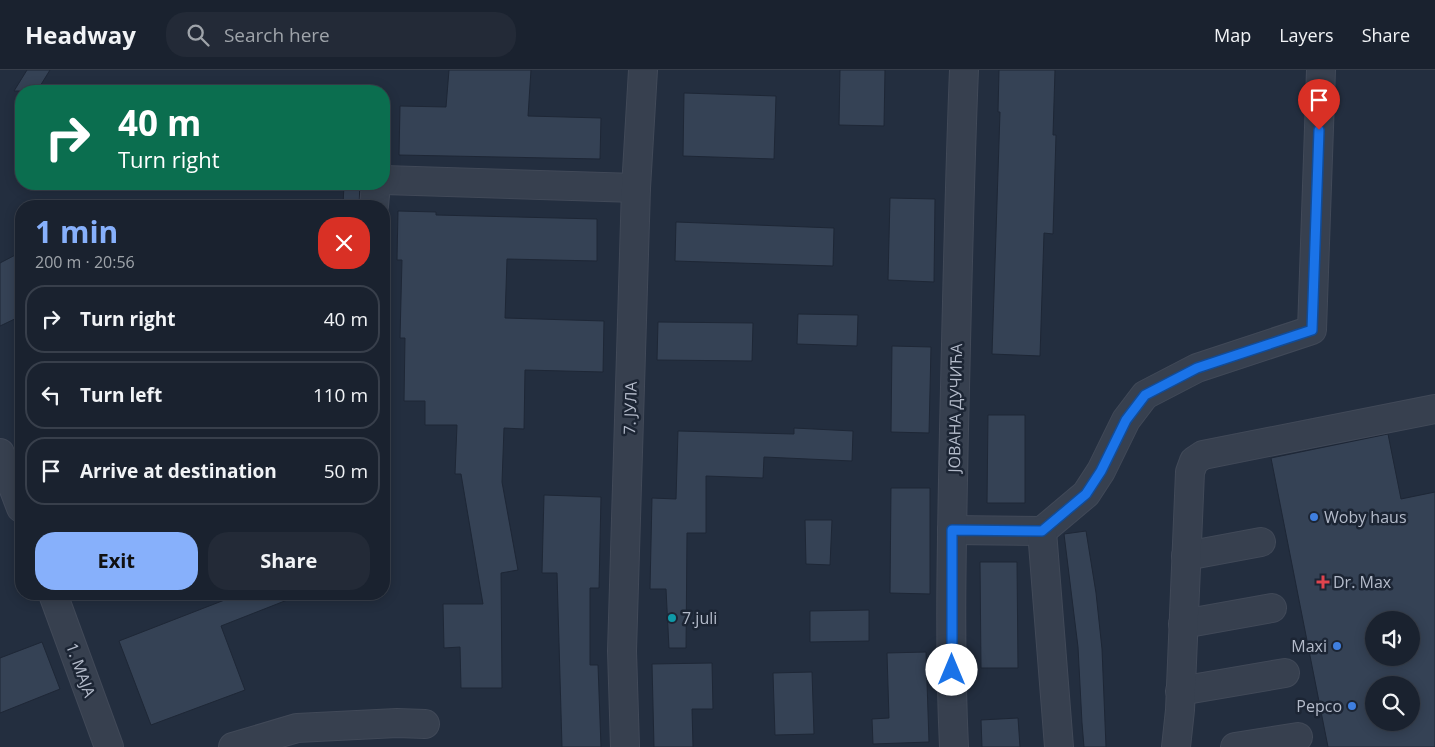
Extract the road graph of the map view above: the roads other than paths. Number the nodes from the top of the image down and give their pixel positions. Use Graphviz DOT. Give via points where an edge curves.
graph roads {
  1 [pos="643,70"];
  2 [pos="964,70"];
  3 [pos="1321,70"];
  4 [pos="390,180"];
  5 [pos="636,188"];
  6 [pos="1435,409"];
  7 [pos="0,453"];
  8 [pos="15,492"];
  9 [pos="952,530"];
  10 [pos="1042,531"];
  11 [pos="1261,542"];
  12 [pos="1186,556"];
  13 [pos="55,600"];
  14 [pos="1272,608"];
  15 [pos="1183,624"];
  16 [pos="1285,673"];
  17 [pos="1180,691"];
  18 [pos="425,724"];
  19 [pos="1298,737"];
  20 [pos="109,747"];
  21 [pos="233,747"];
  22 [pos="625,747"];
  23 [pos="954,747"];
  24 [pos="1059,747"];
  25 [pos="1176,747"];
  26 [pos="1235,747"];
  1 -- 5 [label="street, 7. ЈУЛА"];
  2 -- 9 [label="street, ЈОВАНА ДУЧИЋА"];
  3 -- 10 [label="street" via="1312,330 1197,368 1145,395 1126,420 1086,494"];
  4 -- 5 [label="street"];
  5 -- 22 [label="street, 7. ЈУЛА" via="622,651"];
  6 -- 12 [label="street" via="1203,455 1194,461 1190,472"];
  7 -- 8 [label="street"];
  9 -- 10 [label="street"];
  9 -- 23 [label="street, ЈОВАНА ДУЧИЋА"];
  10 -- 24 [label="street"];
  11 -- 12 [label="street"];
  12 -- 15 [label="street"];
  13 -- 20 [label="street, 1. МАЈА"];
  14 -- 15 [label="street"];
  15 -- 17 [label="street"];
  16 -- 17 [label="street"];
  17 -- 25 [label="street"];
  18 -- 21 [label="street" via="297,728"];
  19 -- 26 [label="street"];
}
